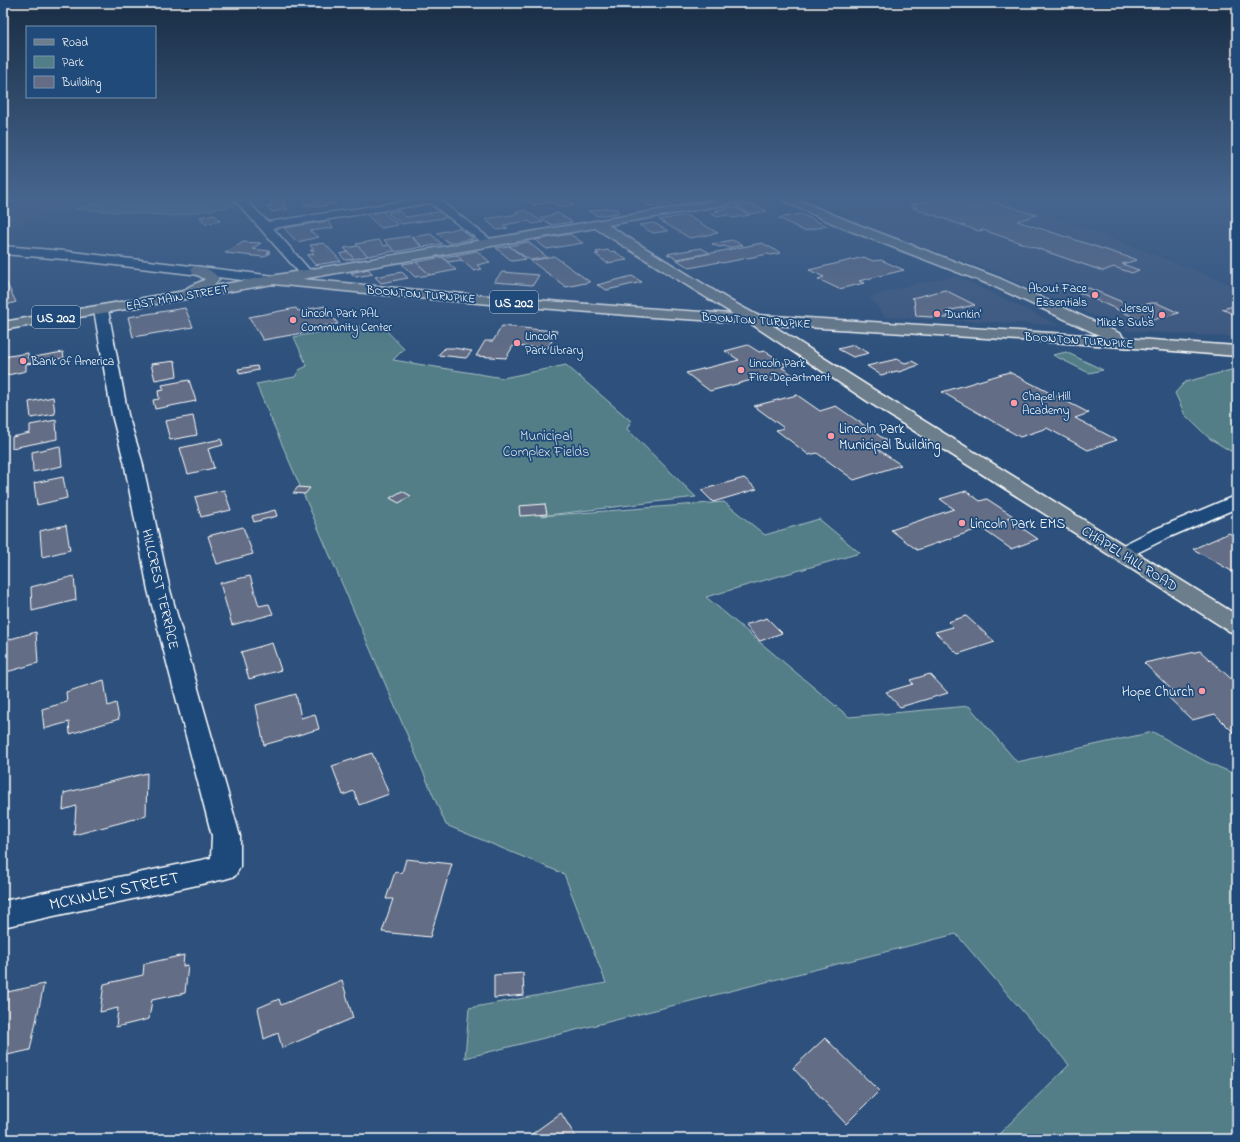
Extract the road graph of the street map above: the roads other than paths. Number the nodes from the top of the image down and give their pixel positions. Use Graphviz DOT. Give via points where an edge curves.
graph roads {
  1 [pos="25,252"];
  2 [pos="288,252"];
  3 [pos="430,252"];
  4 [pos="643,252"];
  5 [pos="919,252"];
  6 [pos="198,270"];
  7 [pos="307,274"];
  8 [pos="275,280"];
  9 [pos="358,289"];
  10 [pos="165,299"];
  11 [pos="105,309"];
  12 [pos="755,320"];
  13 [pos="3,326"];
  14 [pos="1129,343"];
  15 [pos="1235,353"];
  16 [pos="1237,501"];
  17 [pos="1122,553"];
  18 [pos="1237,626"];
  19 [pos="225,867"];
  20 [pos="3,914"];
  1 -- 6 [label="street"];
  2 -- 7 [label="street"];
  3 -- 7 [label="main road, EAST MAIN STREET"];
  4 -- 12 [label="main road, CHAPEL HILL ROAD"];
  5 -- 14 [label="main road" via="996,282"];
  6 -- 8 [label="street"];
  6 -- 10 [label="main road" via="210,276 210,282 201,288"];
  7 -- 8 [label="main road, EAST MAIN STREET"];
  8 -- 9 [label="main road, BOONTON TURNPIKE / US 202"];
  8 -- 10 [label="main road, EAST MAIN STREET / US 202"];
  9 -- 10 [label="main road, US 202"];
  9 -- 12 [label="main road, BOONTON TURNPIKE / US 202"];
  10 -- 11 [label="main road, EAST MAIN STREET / US 202"];
  11 -- 13 [label="main road, US 202"];
  11 -- 19 [label="street, HILLCREST TERRACE" via="120,415 133,460 159,590 226,836"];
  12 -- 14 [label="main road, BOONTON TURNPIKE / US 202"];
  12 -- 17 [label="main road, CHAPEL HILL ROAD"];
  14 -- 15 [label="main road, BOONTON TURNPIKE / US 202"];
  16 -- 17 [label="street"];
  17 -- 18 [label="main road, CHAPEL HILL ROAD"];
  19 -- 20 [label="street, MCKINLEY STREET"];
}
